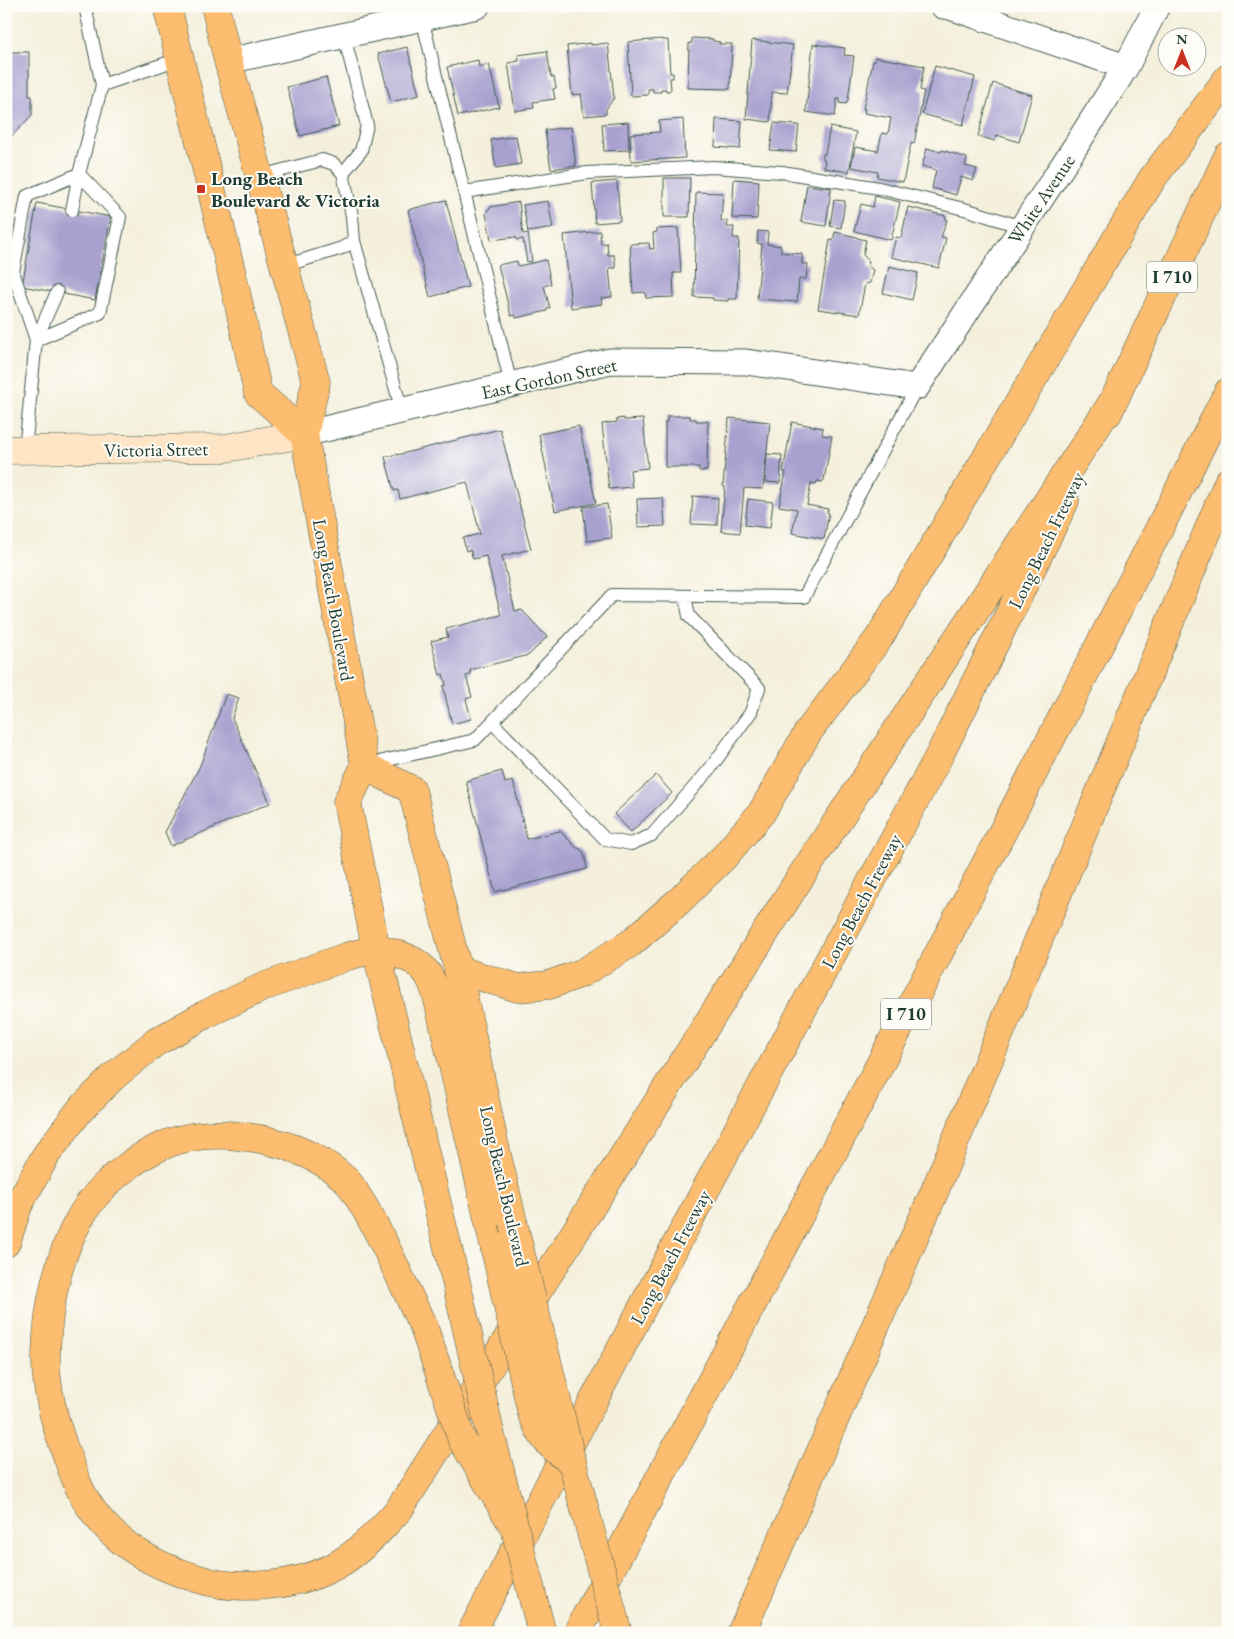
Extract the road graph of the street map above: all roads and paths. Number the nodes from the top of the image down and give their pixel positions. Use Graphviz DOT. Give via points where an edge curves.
graph roads {
  1 [pos="85,6"];
  2 [pos="166,6"];
  3 [pos="215,6"];
  4 [pos="477,6"];
  5 [pos="943,6"];
  6 [pos="1157,6"];
  7 [pos="421,12"];
  8 [pos="344,36"];
  9 [pos="179,59"];
  10 [pos="228,61"];
  11 [pos="1126,67"];
  12 [pos="1228,78"];
  13 [pos="102,85"];
  14 [pos="1228,156"];
  15 [pos="343,173"];
  16 [pos="79,174"];
  17 [pos="260,176"];
  18 [pos="464,192"];
  19 [pos="72,210"];
  20 [pos="1022,227"];
  21 [pos="354,241"];
  22 [pos="284,266"];
  23 [pos="57,292"];
  24 [pos="36,340"];
  25 [pos="511,385"];
  26 [pos="917,387"];
  27 [pos="1228,392"];
  28 [pos="1116,397"];
  29 [pos="402,410"];
  30 [pos="304,434"];
  31 [pos="16,450"];
  32 [pos="1228,482"];
  33 [pos="685,596"];
  34 [pos="492,722"];
  35 [pos="365,766"];
  36 [pos="376,949"];
  37 [pos="458,970"];
  38 [pos="6,1242"];
  39 [pos="572,1462"];
  40 [pos="514,1527"];
  41 [pos="471,1633"];
  42 [pos="542,1633"];
  43 [pos="577,1633"];
  44 [pos="618,1633"];
  45 [pos="741,1633"];
  1 -- 13 [label="lane"];
  2 -- 9 [label="main road"];
  3 -- 10 [label="main road, Long Beach Boulevard"];
  4 -- 7 [label="street"];
  5 -- 11 [label="street"];
  6 -- 11 [label="street, White Avenue"];
  7 -- 8 [label="street"];
  7 -- 18 [label="lane"];
  8 -- 10 [label="street"];
  8 -- 15 [label="lane" via="367,125 361,152"];
  9 -- 13 [label="lane"];
  9 -- 30 [label="main road" via="258,393"];
  10 -- 17 [label="main road, Long Beach Boulevard"];
  11 -- 20 [label="street, White Avenue"];
  12 -- 37 [label="main road" via="1152,179 879,638 808,732 762,812 724,857 631,942 582,973 549,985 518,988"];
  13 -- 16 [label="lane"];
  14 -- 28 [label="main road, Long Beach Freeway / I 710"];
  15 -- 17 [label="lane" via="334,164 322,160"];
  15 -- 21 [label="lane"];
  16 -- 19 [label="lane"];
  16 -- 24 [label="lane" via="27,196 13,272"];
  16 -- 24 [label="lane" via="120,217 100,313"];
  17 -- 22 [label="main road, Long Beach Boulevard"];
  18 -- 20 [label="lane" via="587,173 723,168 782,172 880,188"];
  18 -- 25 [label="lane"];
  20 -- 26 [label="street, White Avenue"];
  21 -- 22 [label="lane" via="342,248"];
  21 -- 29 [label="lane"];
  22 -- 30 [label="main road, Long Beach Boulevard" via="316,382"];
  23 -- 24 [label="lane"];
  24 -- 31 [label="lane"];
  25 -- 26 [label="street, East Gordon Street" via="610,361 727,361"];
  25 -- 29 [label="street, East Gordon Street"];
  26 -- 33 [label="lane" via="804,597"];
  27 -- 43 [label="main road, I 710" via="949,934"];
  28 -- 40 [label="main road, bridge" via="798,880 400,1508 352,1556 325,1573 290,1583 239,1586 211,1583 177,1573 142,1556 114,1535 90,1508 73,1474 60,1436 49,1395 46,1357 56,1282 66,1247 80,1216 101,1189 125,1168 156,1148 187,1138 221,1134 259,1138 294,1148 349,1182 380,1234 424,1328 462,1440"];
  28 -- 41 [label="main road, Long Beach Freeway / I 710" via="940,754"];
  29 -- 30 [label="street, East Gordon Street"];
  30 -- 31 [label="street, Victoria Street" via="226,448"];
  30 -- 35 [label="main road, Long Beach Boulevard"];
  32 -- 45 [label="main road" via="933,1195"];
  33 -- 34 [label="lane" via="612,595"];
  33 -- 34 [label="lane" via="689,616 759,688 751,712 710,770 652,835 631,844 605,839"];
  34 -- 35 [label="lane" via="475,740"];
  35 -- 36 [label="main road" via="347,802"];
  35 -- 37 [label="main road, Long Beach Boulevard" via="412,790"];
  36 -- 38 [label="main road" via="263,987 156,1042 114,1076 80,1110 46,1155 18,1206"];
  36 -- 39 [label="main road, bridge" via="399,954 420,964 430,977 438,1000 532,1414 541,1435 552,1449"];
  36 -- 40 [label="main road, bridge"];
  37 -- 39 [label="main road, Long Beach Boulevard, bridge" via="493,1138"];
  39 -- 44 [label="main road, Long Beach Boulevard, bridge"];
  40 -- 42 [label="main road, bridge"];
}
